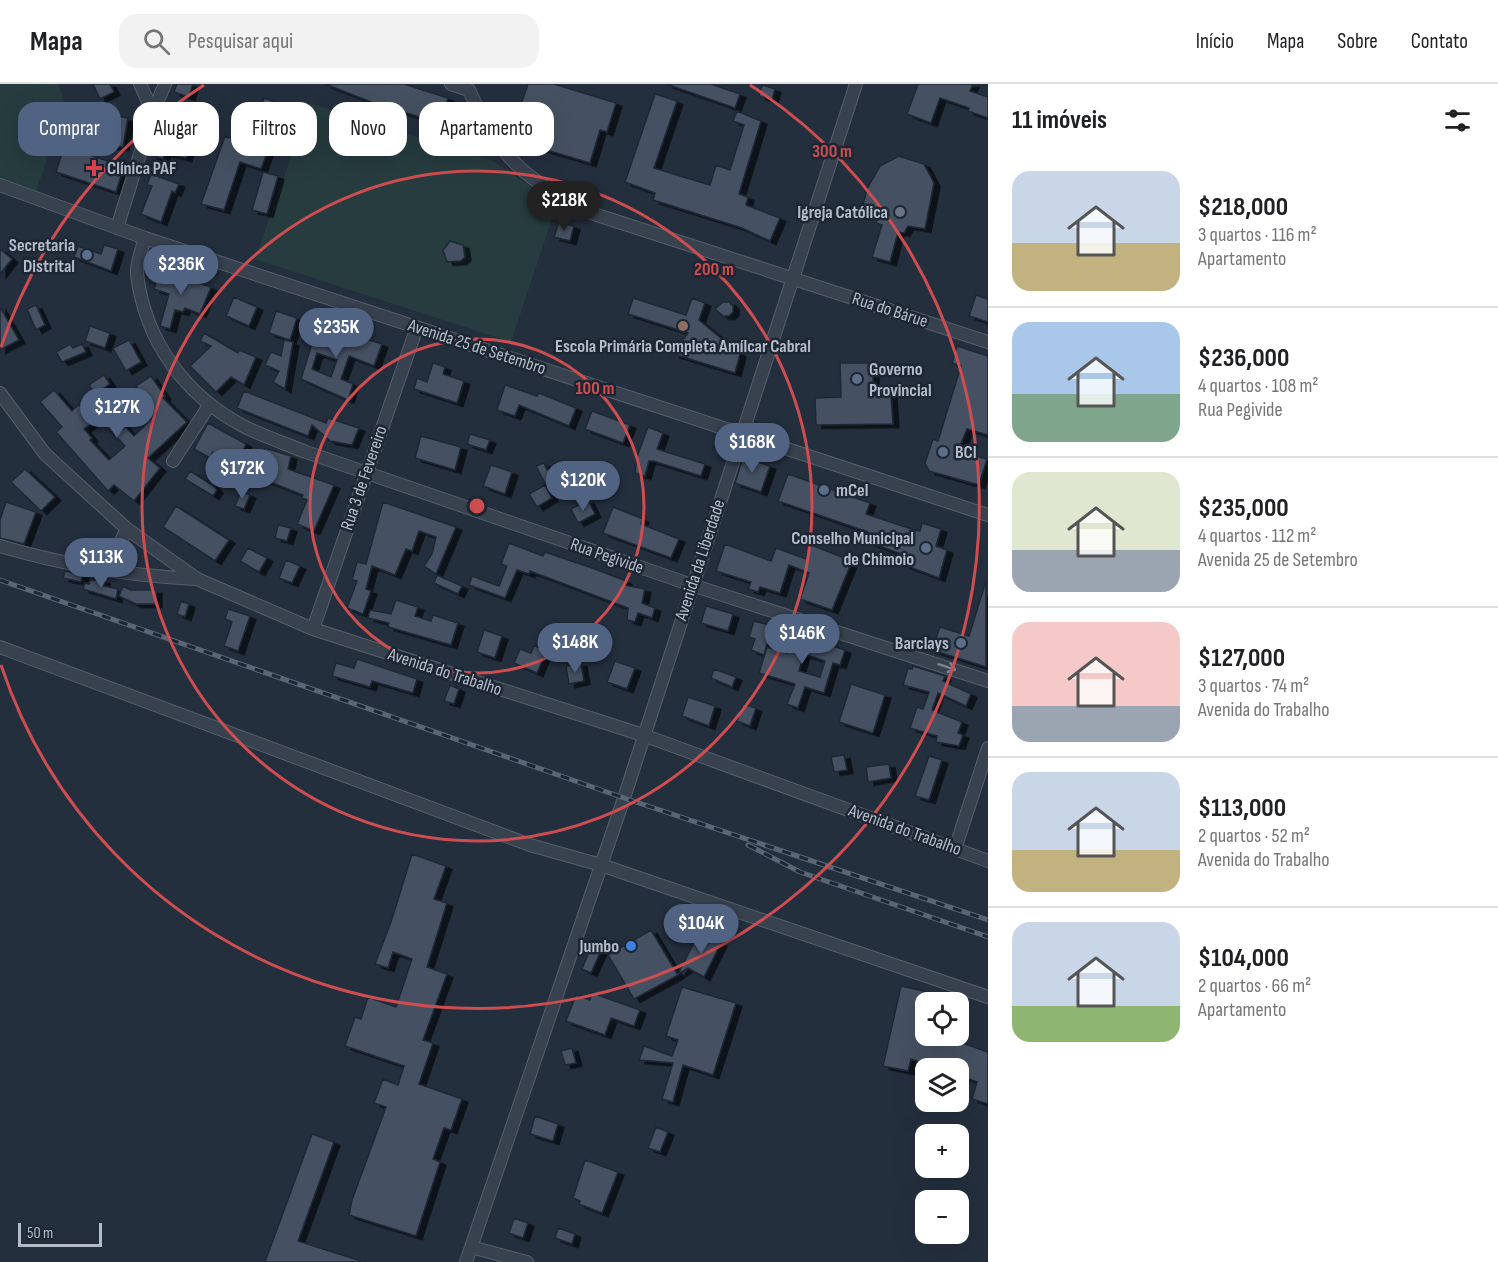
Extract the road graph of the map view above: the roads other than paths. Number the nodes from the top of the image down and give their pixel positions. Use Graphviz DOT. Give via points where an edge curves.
graph roads {
  1 [pos="140,84"];
  2 [pos="165,84"];
  3 [pos="452,84"];
  4 [pos="856,84"];
  5 [pos="148,102"];
  6 [pos="157,102"];
  7 [pos="139,156"];
  8 [pos="1,186"];
  9 [pos="117,228"];
  10 [pos="145,238"];
  11 [pos="792,278"];
  12 [pos="417,327"];
  13 [pos="988,342"];
  14 [pos="0,393"];
  15 [pos="210,404"];
  16 [pos="741,434"];
  17 [pos="173,461"];
  18 [pos="365,472"];
  19 [pos="988,515"];
  20 [pos="127,529"];
  21 [pos="0,546"];
  22 [pos="106,570"];
  23 [pos="197,579"];
  24 [pos="692,585"];
  25 [pos="313,629"];
  26 [pos="0,648"];
  27 [pos="988,681"];
  28 [pos="643,735"];
  29 [pos="988,748"];
  30 [pos="956,849"];
  31 [pos="988,861"];
  32 [pos="601,865"];
  33 [pos="988,997"];
  34 [pos="471,1247"];
  35 [pos="466,1262"];
  36 [pos="527,1262"];
  1 -- 5 [label="street"];
  2 -- 6 [label="street"];
  3 -- 11 [label="street, Rua do Bárue" via="469,90 484,125 502,152 561,198 594,214"];
  4 -- 11 [label="street, Avenida da Liberdade"];
  7 -- 9 [label="street"];
  8 -- 9 [label="street, Avenida 25 de Setembro"];
  9 -- 10 [label="street, Avenida 25 de Setembro"];
  10 -- 12 [label="street, Avenida 25 de Setembro"];
  10 -- 15 [label="street, Rua Pegivide" via="137,272 152,335 177,374"];
  11 -- 13 [label="street, Rua do Bárue"];
  11 -- 16 [label="street, Avenida da Liberdade"];
  12 -- 16 [label="street, Avenida 25 de Setembro"];
  12 -- 18 [label="street, Rua 3 de Fevereiro"];
  14 -- 20 [label="street, Avenida do Trabalho" via="45,454"];
  15 -- 17 [label="street"];
  15 -- 18 [label="street, Rua Pegivide" via="246,427"];
  16 -- 19 [label="street, Avenida 25 de Setembro"];
  16 -- 24 [label="street, Avenida da Liberdade"];
  18 -- 24 [label="street, Rua Pegivide"];
  18 -- 25 [label="street, Rua 3 de Fevereiro"];
  20 -- 22 [label="street"];
  20 -- 23 [label="street, Avenida do Trabalho"];
  21 -- 22 [label="street"];
  22 -- 23 [label="street"];
  23 -- 25 [label="street, Avenida do Trabalho"];
  24 -- 27 [label="street, Rua Pegivide, one-way"];
  24 -- 28 [label="street, Avenida da Liberdade"];
  25 -- 28 [label="street, Avenida do Trabalho"];
  26 -- 32 [label="street" via="530,845"];
  28 -- 30 [label="street, Avenida do Trabalho"];
  28 -- 32 [label="street, Avenida da Liberdade"];
  29 -- 30 [label="street"];
  30 -- 31 [label="street, Avenida do Trabalho"];
  32 -- 33 [label="street"];
  32 -- 34 [label="street, Avenida da Liberdade"];
  34 -- 35 [label="street, Avenida da Liberdade"];
  34 -- 36 [label="street"];
}
